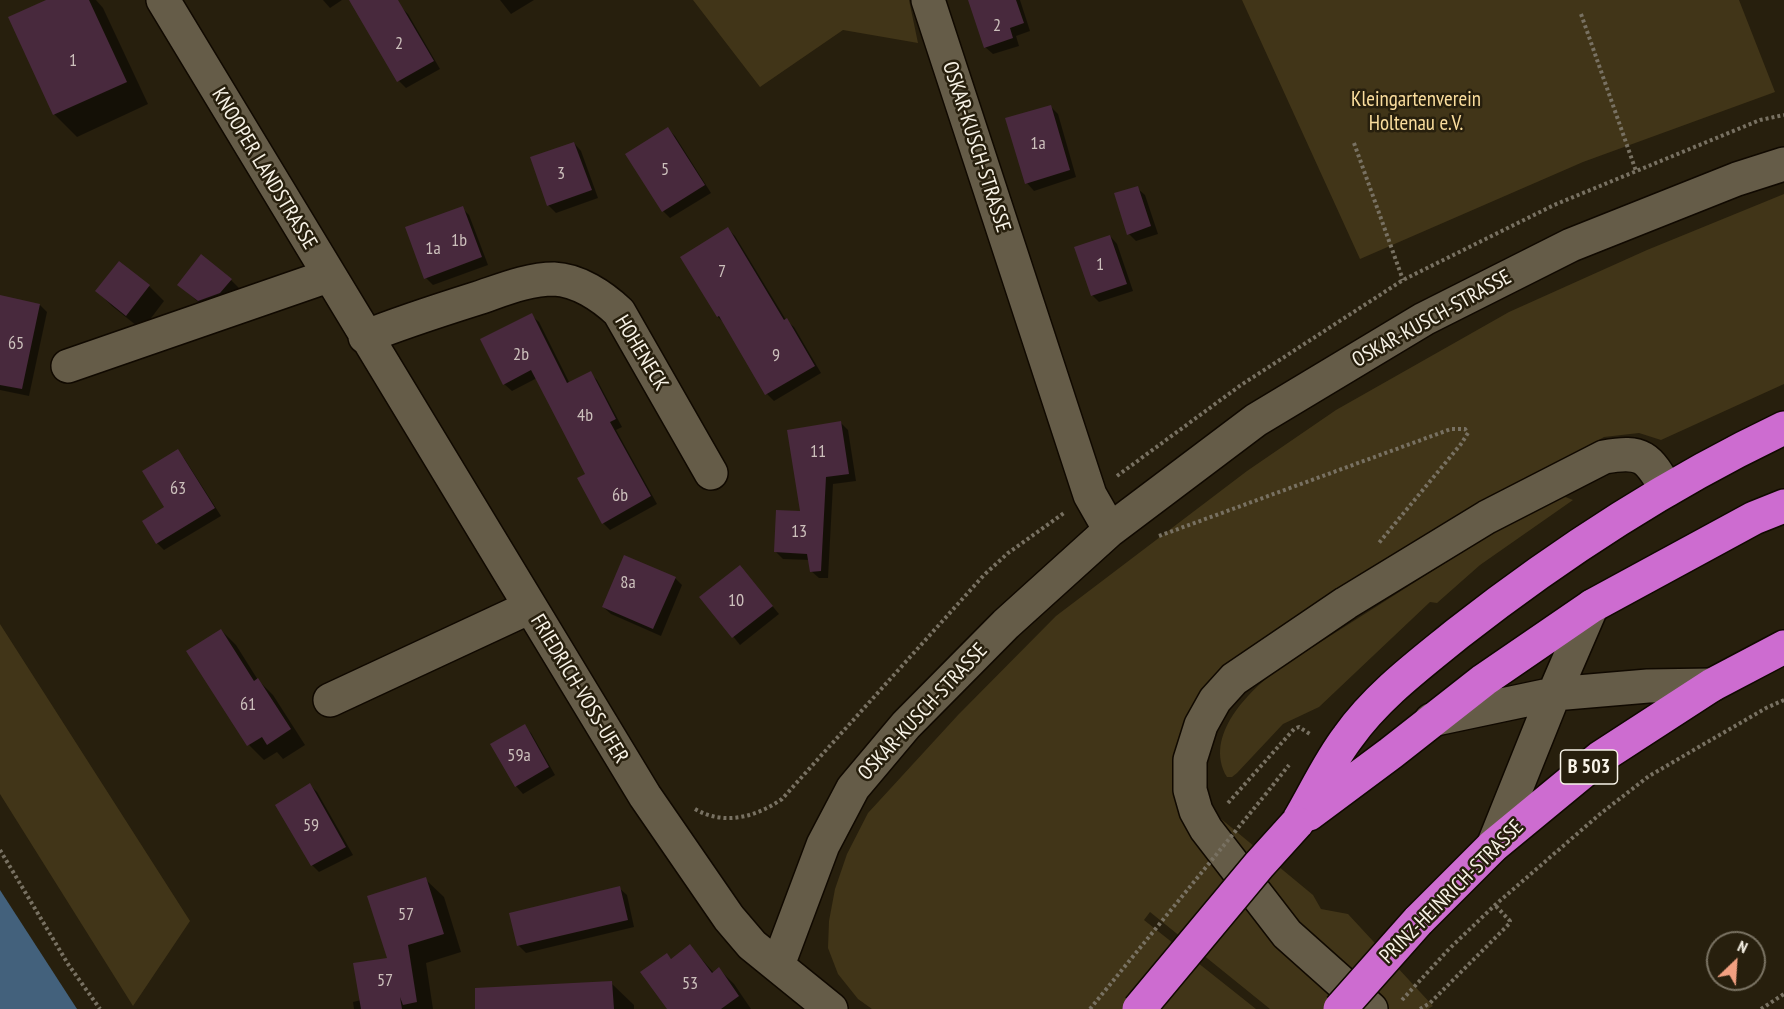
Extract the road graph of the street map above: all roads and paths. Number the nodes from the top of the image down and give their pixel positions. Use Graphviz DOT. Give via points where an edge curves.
graph roads {
  1 [pos="163,0"];
  2 [pos="928,0"];
  3 [pos="1581,14"];
  4 [pos="1354,143"];
  5 [pos="1784,164"];
  6 [pos="1636,171"];
  7 [pos="328,276"];
  8 [pos="1403,280"];
  9 [pos="365,337"];
  10 [pos="68,366"];
  11 [pos="1784,428"];
  12 [pos="711,473"];
  13 [pos="1667,490"];
  14 [pos="1784,506"];
  15 [pos="1110,530"];
  16 [pos="1372,550"];
  17 [pos="1592,606"];
  18 [pos="530,607"];
  19 [pos="1784,647"];
  20 [pos="1712,685"];
  21 [pos="1554,694"];
  22 [pos="330,700"];
  23 [pos="1784,700"];
  24 [pos="1431,720"];
  25 [pos="1313,736"];
  26 [pos="1245,784"];
  27 [pos="1265,795"];
  28 [pos="1297,823"];
  29 [pos="1493,846"];
  30 [pos="0,850"];
  31 [pos="1495,905"];
  32 [pos="784,970"];
  33 [pos="1784,994"];
  34 [pos="1386,1005"];
  35 [pos="100,1009"];
  36 [pos="831,1009"];
  37 [pos="1090,1009"];
  38 [pos="1139,1009"];
  39 [pos="1340,1009"];
  40 [pos="1420,1009"];
  41 [pos="1761,1009"];
  1 -- 7 [label="street, KNOOPER LANDSTRASSE"];
  2 -- 15 [label="street, OSKAR-KUSCH-STRASSE" via="1090,495"];
  3 -- 6 [label="path"];
  4 -- 8 [label="path"];
  5 -- 15 [label="street, OSKAR-KUSCH-STRASSE" via="1571,245 1424,320 1256,420"];
  7 -- 9 [label="street, KNOOPER LANDSTRASSE"];
  7 -- 10 [label="street"];
  9 -- 12 [label="street, HOHENECK" via="526,283 555,279 579,286 603,297 619,312"];
  9 -- 18 [label="street, FRIEDRICH-VOSS-UFER"];
  11 -- 13 [label="highway"];
  13 -- 28 [label="highway" via="1496,603 1385,695 1348,736"];
  13 -- 34 [label="street" via="1652,465 1640,456 1625,453 1604,457 1487,517 1346,603 1234,679 1215,700 1201,725 1190,760 1190,790 1206,829 1287,934"];
  14 -- 17 [label="highway" via="1754,518"];
  15 -- 16 [label="path" via="1127,548 1451,429 1465,429 1468,433 1461,444"];
  15 -- 32 [label="street, OSKAR-KUSCH-STRASSE" via="1006,624 906,725 853,788 823,845"];
  17 -- 21 [label="street"];
  17 -- 24 [label="highway"];
  18 -- 22 [label="street"];
  18 -- 32 [label="street, FRIEDRICH-VOSS-UFER" via="645,796 729,918 752,945"];
  19 -- 20 [label="highway, PRINZ-HEINRICH-STRASSE / B 503"];
  20 -- 21 [label="street"];
  20 -- 29 [label="highway, PRINZ-HEINRICH-STRASSE / B 503" via="1601,757"];
  21 -- 24 [label="street"];
  21 -- 29 [label="street"];
  23 -- 31 [label="path" via="1649,776"];
  24 -- 28 [label="highway"];
  25 -- 26 [label="path" via="1299,727 1294,729"];
  27 -- 37 [label="path, bridge"];
  28 -- 38 [label="highway, bridge"];
  29 -- 39 [label="highway, PRINZ-HEINRICH-STRASSE / B 503, bridge" via="1418,921"];
  30 -- 35 [label="path" via="68,964"];
  31 -- 34 [label="path"];
  31 -- 40 [label="path" via="1509,924"];
  32 -- 36 [label="street, FRIEDRICH-VOSS-UFER"];
  33 -- 41 [label="path"];
}
